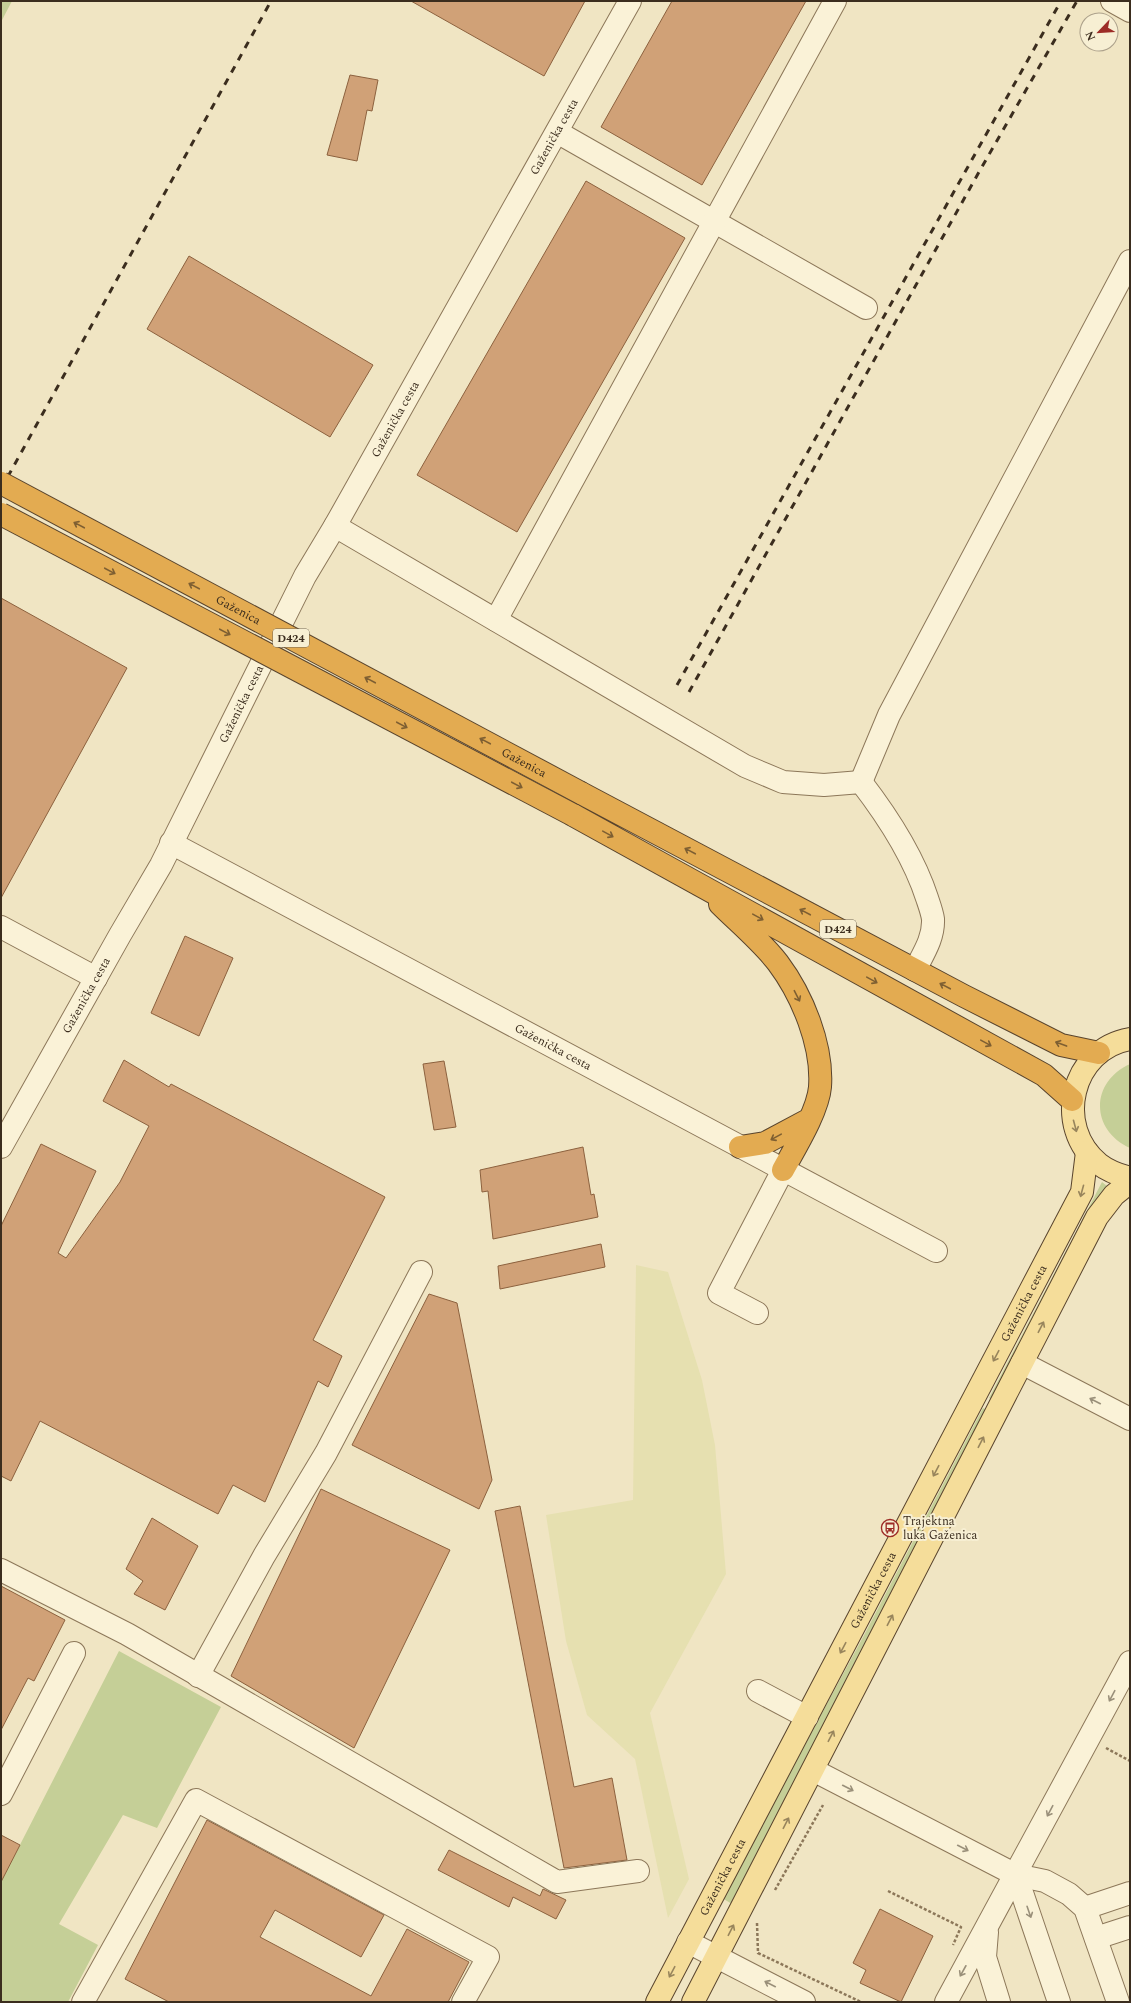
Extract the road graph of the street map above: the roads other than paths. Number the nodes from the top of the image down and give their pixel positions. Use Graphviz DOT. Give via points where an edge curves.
graph roads {
  1 [pos="630,1"];
  2 [pos="835,1"];
  3 [pos="1112,1"];
  4 [pos="1130,11"];
  5 [pos="557,132"];
  6 [pos="714,223"];
  7 [pos="1130,261"];
  8 [pos="866,308"];
  9 [pos="1,483"];
  10 [pos="1,514"];
  11 [pos="335,526"];
  12 [pos="496,620"];
  13 [pos="861,782"];
  14 [pos="171,843"];
  15 [pos="703,887"];
  16 [pos="1,927"];
  17 [pos="915,970"];
  18 [pos="96,978"];
  19 [pos="1130,1039"];
  20 [pos="1099,1053"];
  21 [pos="1072,1100"];
  22 [pos="810,1119"];
  23 [pos="740,1146"];
  24 [pos="1,1147"];
  25 [pos="1087,1152"];
  26 [pos="783,1170"];
  27 [pos="1130,1178"];
  28 [pos="1130,1182"];
  29 [pos="936,1251"];
  30 [pos="421,1272"];
  31 [pos="757,1313"];
  32 [pos="1022,1363"];
  33 [pos="1130,1419"];
  34 [pos="1,1570"];
  35 [pos="74,1653"];
  36 [pos="1130,1662"];
  37 [pos="198,1676"];
  38 [pos="758,1691"];
  39 [pos="806,1717"];
  40 [pos="813,1770"];
  41 [pos="1,1794"];
  42 [pos="638,1871"];
  43 [pos="1016,1875"];
  44 [pos="1130,1893"];
  45 [pos="1085,1908"];
  46 [pos="988,1926"];
  47 [pos="1130,1927"];
  48 [pos="1096,1938"];
  49 [pos="688,1942"];
  50 [pos="717,1958"];
  51 [pos="83,2002"];
  52 [pos="463,2002"];
  53 [pos="656,2002"];
  54 [pos="693,2002"];
  55 [pos="804,2002"];
  56 [pos="946,2002"];
  57 [pos="999,2002"];
  58 [pos="1059,2002"];
  59 [pos="1118,2002"];
  1 -- 5 [label="street, Gaženička cesta"];
  2 -- 6 [label="street"];
  3 -- 4 [label="street"];
  5 -- 6 [label="street"];
  5 -- 11 [label="street, Gaženička cesta"];
  6 -- 8 [label="street"];
  6 -- 12 [label="street"];
  7 -- 13 [label="street" via="889,715"];
  17 -- 9 [label="highway, Gaženica / D424, one-way, bridge"];
  10 -- 15 [label="highway, Gaženica / D424, one-way, bridge" via="574,815"];
  11 -- 12 [label="street"];
  11 -- 14 [label="street, Gaženička cesta" via="305,576"];
  12 -- 13 [label="street" via="745,766 783,782 824,785"];
  13 -- 17 [label="street" via="904,846 922,883 933,918 929,943"];
  14 -- 18 [label="street, Gaženička cesta"];
  14 -- 23 [label="street, Gaženička cesta"];
  15 -- 21 [label="highway, D424, one-way" via="1044,1075"];
  15 -- 22 [label="highway, one-way" via="777,962 797,994 813,1030 818,1062 820,1087"];
  16 -- 18 [label="street"];
  20 -- 17 [label="highway, D424, one-way" via="1061,1045"];
  18 -- 24 [label="street, Gaženička cesta"];
  19 -- 20 [label="main road"];
  20 -- 21 [label="main road" via="1086,1066"];
  21 -- 25 [label="main road, one-way" via="1077,1136"];
  22 -- 23 [label="highway, one-way" via="765,1143"];
  22 -- 26 [label="highway"];
  23 -- 26 [label="street, Gaženička cesta"];
  25 -- 27 [label="main road" via="1100,1165"];
  25 -- 39 [label="main road, Gaženička cesta, one-way" via="1082,1192"];
  26 -- 29 [label="street, Gaženička cesta"];
  26 -- 31 [label="street" via="719,1294"];
  32 -- 28 [label="main road, Gaženička cesta, one-way" via="1097,1216 1114,1195"];
  30 -- 37 [label="street" via="326,1453 264,1556"];
  33 -- 32 [label="street, one-way"];
  40 -- 32 [label="main road, Gaženička cesta, one-way"];
  34 -- 37 [label="street" via="127,1634"];
  35 -- 41 [label="street"];
  36 -- 43 [label="street, one-way"];
  37 -- 42 [label="street" via="557,1882"];
  38 -- 39 [label="street"];
  39 -- 49 [label="main road, Gaženička cesta"];
  40 -- 43 [label="street, one-way"];
  50 -- 40 [label="main road, Gaženička cesta, one-way"];
  43 -- 45 [label="street" via="1045,1881 1069,1894"];
  43 -- 46 [label="street"];
  43 -- 58 [label="street, one-way"];
  44 -- 45 [label="street"];
  45 -- 48 [label="street"];
  46 -- 56 [label="street, one-way"];
  46 -- 57 [label="street" via="985,1958"];
  47 -- 48 [label="street"];
  48 -- 59 [label="street"];
  49 -- 50 [label="street"];
  49 -- 53 [label="main road, Gaženička cesta, one-way"];
  50 -- 54 [label="main road, Gaženička cesta"];
  55 -- 50 [label="street, one-way"];
  51 -- 52 [label="street" via="196,1800 488,1957"];
}
